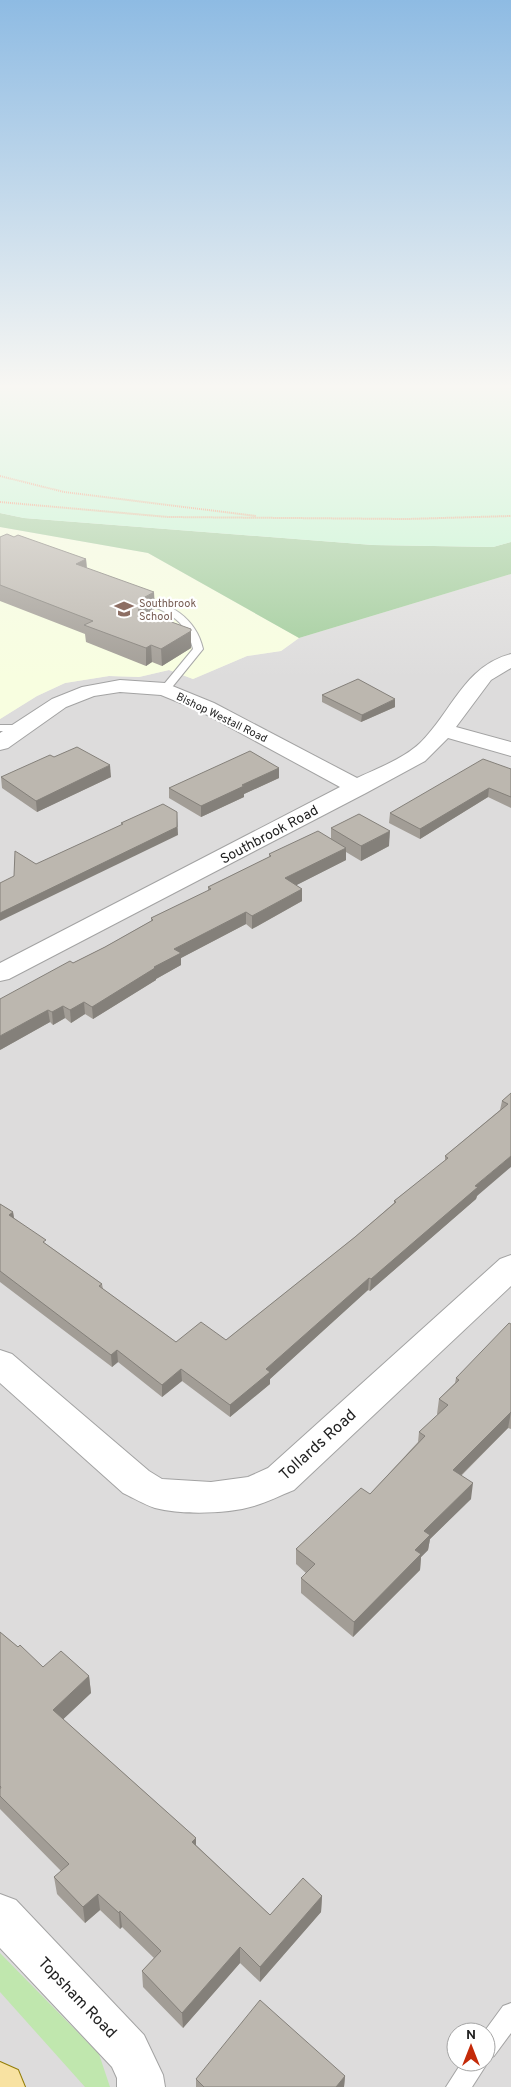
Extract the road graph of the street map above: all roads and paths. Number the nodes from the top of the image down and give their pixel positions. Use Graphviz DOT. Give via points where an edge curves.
graph roads {
  1 [pos="30,483"];
  2 [pos="0,502"];
  3 [pos="511,516"];
  4 [pos="272,518"];
  5 [pos="126,593"];
  6 [pos="511,660"];
  7 [pos="165,689"];
  8 [pos="0,728"];
  9 [pos="22,728"];
  10 [pos="443,730"];
  11 [pos="0,743"];
  12 [pos="511,749"];
  13 [pos="358,788"];
  14 [pos="0,973"];
  15 [pos="511,1267"];
  16 [pos="0,1363"];
  17 [pos="0,1916"];
  18 [pos="511,2014"];
  19 [pos="496,2034"];
  20 [pos="469,2072"];
  21 [pos="141,2087"];
  22 [pos="458,2087"];
  1 -- 4 [label="path" via="64,492"];
  2 -- 4 [label="path" via="168,517"];
  3 -- 4 [label="path"];
  5 -- 7 [label="lane" via="167,609 187,623 197,638 198,650"];
  6 -- 10 [label="street, Southbrook Road" via="486,674"];
  7 -- 9 [label="street, Bishop Westall Road" via="120,686 89,691 59,703"];
  7 -- 13 [label="street, Bishop Westall Road" via="207,707"];
  8 -- 9 [label="lane"];
  9 -- 11 [label="street, Bishop Westall Road"];
  10 -- 12 [label="street"];
  10 -- 13 [label="street, Southbrook Road" via="417,756"];
  13 -- 14 [label="street, Southbrook Road"];
  15 -- 16 [label="street, Tollards Road" via="282,1479 252,1492 210,1497 156,1494 136,1482"];
  17 -- 21 [label="street, Topsham Road" via="128,2051 140,2075"];
  18 -- 19 [label="lane"];
  20 -- 22 [label="lane"];
}
